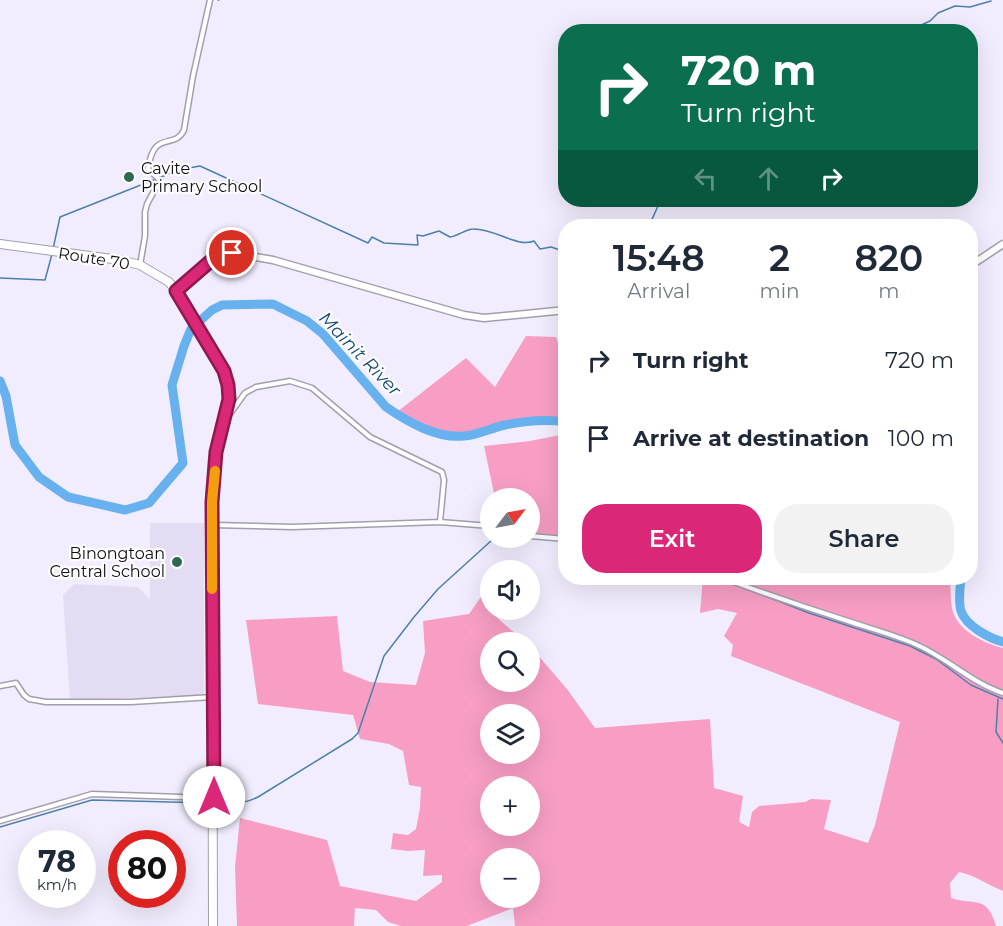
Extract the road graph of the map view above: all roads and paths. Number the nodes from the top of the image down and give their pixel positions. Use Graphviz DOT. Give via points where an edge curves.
graph roads {
  1 [pos="210,0"];
  2 [pos="0,244"];
  3 [pos="1003,244"];
  4 [pos="978,261"];
  5 [pos="140,265"];
  6 [pos="176,291"];
  7 [pos="558,311"];
  8 [pos="223,424"];
  9 [pos="440,522"];
  10 [pos="212,525"];
  11 [pos="480,525"];
  12 [pos="540,537"];
  13 [pos="558,538"];
  14 [pos="741,585"];
  15 [pos="0,686"];
  16 [pos="1003,693"];
  17 [pos="213,697"];
  18 [pos="214,798"];
  19 [pos="0,821"];
  20 [pos="213,926"];
  1 -- 5 [label="street" via="184,130 179,137 158,144 151,154 148,169 159,178 145,212"];
  2 -- 5 [label="highway, Route 70"];
  3 -- 4 [label="main road"];
  5 -- 6 [label="highway, Route 70" via="169,282"];
  6 -- 7 [label="main road" via="214,258 232,253 273,260 464,315 484,318"];
  6 -- 8 [label="highway, Route 70" via="226,376 229,399"];
  8 -- 9 [label="street" via="240,398 256,387 290,381 312,388 370,437 442,472"];
  8 -- 10 [label="highway, Route 70" via="216,452"];
  9 -- 10 [label="street" via="292,527"];
  9 -- 11 [label="street"];
  10 -- 17 [label="highway, Route 70"];
  12 -- 13 [label="street"];
  14 -- 16 [label="street" via="912,643"];
  15 -- 17 [label="street" via="16,683 29,699 46,702"];
  17 -- 18 [label="highway, Route 70"];
  18 -- 19 [label="street" via="92,794"];
  18 -- 20 [label="highway, Route 70"];
}
